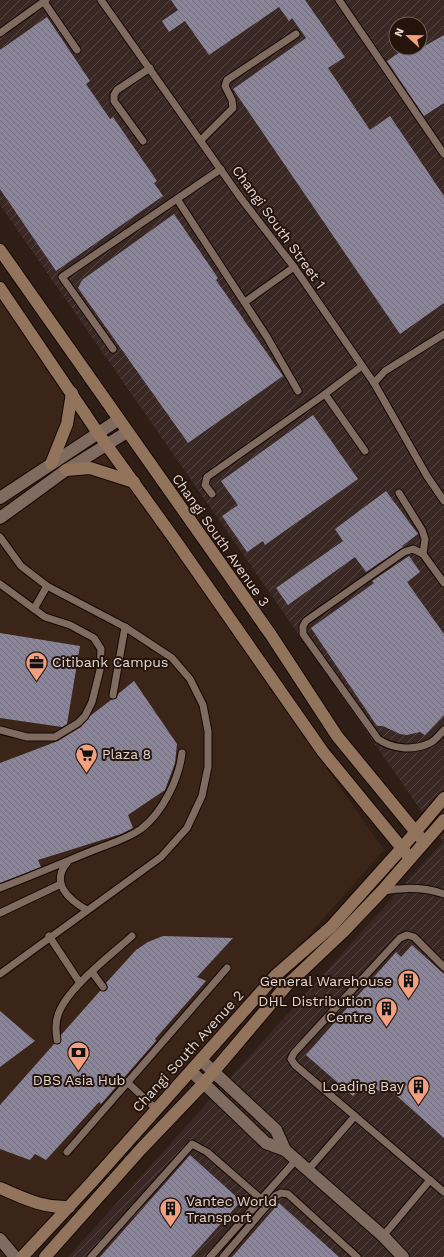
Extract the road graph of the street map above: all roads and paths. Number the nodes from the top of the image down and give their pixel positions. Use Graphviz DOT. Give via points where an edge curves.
graph roads {
  1 [pos="101,0"];
  2 [pos="339,0"];
  3 [pos="45,1"];
  4 [pos="0,33"];
  5 [pos="296,34"];
  6 [pos="76,50"];
  7 [pos="150,68"];
  8 [pos="201,140"];
  9 [pos="143,142"];
  10 [pos="444,154"];
  11 [pos="221,169"];
  12 [pos="177,199"];
  13 [pos="0,250"];
  14 [pos="294,267"];
  15 [pos="0,288"];
  16 [pos="245,302"];
  17 [pos="444,334"];
  18 [pos="113,349"];
  19 [pos="362,366"];
  20 [pos="374,383"];
  21 [pos="298,391"];
  22 [pos="72,393"];
  23 [pos="325,394"];
  24 [pos="118,420"];
  25 [pos="127,432"];
  26 [pos="98,433"];
  27 [pos="107,445"];
  28 [pos="365,451"];
  29 [pos="51,464"];
  30 [pos="66,470"];
  31 [pos="134,482"];
  32 [pos="399,493"];
  33 [pos="212,494"];
  34 [pos="2,495"];
  35 [pos="444,502"];
  36 [pos="0,518"];
  37 [pos="0,537"];
  38 [pos="422,554"];
  39 [pos="444,583"];
  40 [pos="0,584"];
  41 [pos="47,586"];
  42 [pos="34,609"];
  43 [pos="125,627"];
  44 [pos="112,695"];
  45 [pos="0,730"];
  46 [pos="444,730"];
  47 [pos="182,753"];
  48 [pos="444,798"];
  49 [pos="444,820"];
  50 [pos="415,833"];
  51 [pos="424,842"];
  52 [pos="401,850"];
  53 [pos="410,858"];
  54 [pos="67,862"];
  55 [pos="61,884"];
  56 [pos="0,888"];
  57 [pos="382,891"];
  58 [pos="444,894"];
  59 [pos="87,910"];
  60 [pos="0,913"];
  61 [pos="49,936"];
  62 [pos="132,936"];
  63 [pos="444,967"];
  64 [pos="227,968"];
  65 [pos="92,972"];
  66 [pos="0,974"];
  67 [pos="80,983"];
  68 [pos="103,987"];
  69 [pos="57,1040"];
  70 [pos="201,1060"];
  71 [pos="191,1071"];
  72 [pos="214,1072"];
  73 [pos="127,1082"];
  74 [pos="203,1084"];
  75 [pos="156,1109"];
  76 [pos="355,1116"];
  77 [pos="285,1150"];
  78 [pos="67,1152"];
  79 [pos="296,1160"];
  80 [pos="308,1170"];
  81 [pos="430,1180"];
  82 [pos="0,1188"];
  83 [pos="444,1192"];
  84 [pos="262,1199"];
  85 [pos="69,1207"];
  86 [pos="383,1236"];
  87 [pos="0,1239"];
  88 [pos="15,1257"];
  89 [pos="22,1257"];
  90 [pos="45,1257"];
  91 [pos="91,1257"];
  92 [pos="210,1257"];
  93 [pos="223,1257"];
  94 [pos="357,1257"];
  95 [pos="403,1257"];
  1 -- 7 [label="lane, Changi South Street 1"];
  2 -- 10 [label="lane"];
  3 -- 4 [label="lane"];
  3 -- 6 [label="lane"];
  5 -- 8 [label="lane" via="227,80 225,86 233,108"];
  7 -- 8 [label="lane, Changi South Street 1"];
  7 -- 9 [label="lane" via="117,90 114,95 114,101"];
  8 -- 11 [label="lane, Changi South Street 1"];
  11 -- 12 [label="lane"];
  11 -- 14 [label="lane, Changi South Street 1"];
  12 -- 16 [label="lane"];
  12 -- 18 [label="lane" via="62,277"];
  13 -- 24 [label="street, Changi South Avenue 3"];
  14 -- 16 [label="lane"];
  14 -- 19 [label="lane, Changi South Street 1"];
  15 -- 22 [label="street"];
  16 -- 21 [label="lane"];
  17 -- 20 [label="lane" via="386,371"];
  19 -- 20 [label="lane, Changi South Street 1"];
  19 -- 23 [label="lane"];
  20 -- 35 [label="lane, Changi South Street 1"];
  22 -- 26 [label="street"];
  22 -- 29 [label="street" via="67,424"];
  23 -- 28 [label="lane"];
  23 -- 33 [label="lane" via="207,477 205,485"];
  24 -- 25 [label="street, Changi South Avenue 3"];
  24 -- 26 [label="street"];
  25 -- 27 [label="street"];
  25 -- 50 [label="street, Changi South Avenue 3" via="271,636 337,736"];
  26 -- 27 [label="street"];
  26 -- 29 [label="street"];
  27 -- 30 [label="street"];
  27 -- 31 [label="street"];
  29 -- 34 [label="street"];
  30 -- 31 [label="street" via="90,468"];
  30 -- 36 [label="street"];
  31 -- 52 [label="street" via="323,752"];
  32 -- 38 [label="lane" via="422,530 425,539"];
  37 -- 41 [label="lane" via="21,566"];
  38 -- 39 [label="lane"];
  38 -- 46 [label="lane" via="413,549 404,552 306,621 303,634 384,744 417,748 431,743"];
  40 -- 42 [label="lane"];
  41 -- 42 [label="lane"];
  41 -- 43 [label="lane"];
  42 -- 45 [label="lane" via="45,617 70,625 94,638 98,644 101,649 100,670 92,702 78,723 55,737 27,736"];
  43 -- 44 [label="lane"];
  43 -- 59 [label="lane" via="172,658 190,679 203,705 208,731 208,767 202,796 187,828 161,858"];
  47 -- 54 [label="lane" via="175,783 152,818 142,828 130,836"];
  48 -- 50 [label="street, Changi South Avenue 2"];
  49 -- 51 [label="street"];
  50 -- 51 [label="street, Changi South Avenue 3"];
  50 -- 52 [label="street, Changi South Avenue 2"];
  51 -- 53 [label="street"];
  52 -- 53 [label="street"];
  52 -- 70 [label="street, Changi South Avenue 2" via="331,927 276,976"];
  53 -- 57 [label="street"];
  54 -- 55 [label="lane" via="61,873"];
  54 -- 56 [label="lane"];
  55 -- 59 [label="lane" via="71,902"];
  55 -- 60 [label="lane"];
  57 -- 58 [label="lane" via="409,888 433,890"];
  57 -- 72 [label="street" via="286,986"];
  59 -- 61 [label="lane"];
  61 -- 66 [label="lane"];
  61 -- 67 [label="lane"];
  62 -- 65 [label="lane"];
  63 -- 76 [label="lane" via="414,938 407,935 400,938 294,1053 294,1065"];
  64 -- 73 [label="lane"];
  65 -- 67 [label="lane"];
  65 -- 68 [label="lane"];
  67 -- 69 [label="lane" via="58,1014 55,1028"];
  70 -- 71 [label="street, Changi South Avenue 2"];
  70 -- 72 [label="street"];
  71 -- 74 [label="street"];
  71 -- 75 [label="street, Changi South Avenue 2"];
  72 -- 74 [label="street"];
  72 -- 77 [label="street" via="276,1130"];
  73 -- 75 [label="lane"];
  73 -- 78 [label="lane"];
  74 -- 77 [label="street" via="266,1143"];
  74 -- 90 [label="street"];
  75 -- 85 [label="street, Changi South Avenue 2"];
  76 -- 80 [label="lane"];
  76 -- 81 [label="lane"];
  77 -- 79 [label="street"];
  79 -- 80 [label="street"];
  79 -- 84 [label="lane"];
  80 -- 86 [label="street"];
  81 -- 83 [label="lane"];
  81 -- 86 [label="lane"];
  82 -- 85 [label="street" via="53,1208"];
  84 -- 91 [label="lane" via="207,1152 192,1144"];
  84 -- 92 [label="lane"];
  85 -- 89 [label="street, Changi South Avenue 2"];
  86 -- 95 [label="street"];
  87 -- 88 [label="street"];
  93 -- 94 [label="lane" via="281,1193 288,1194"];
}
